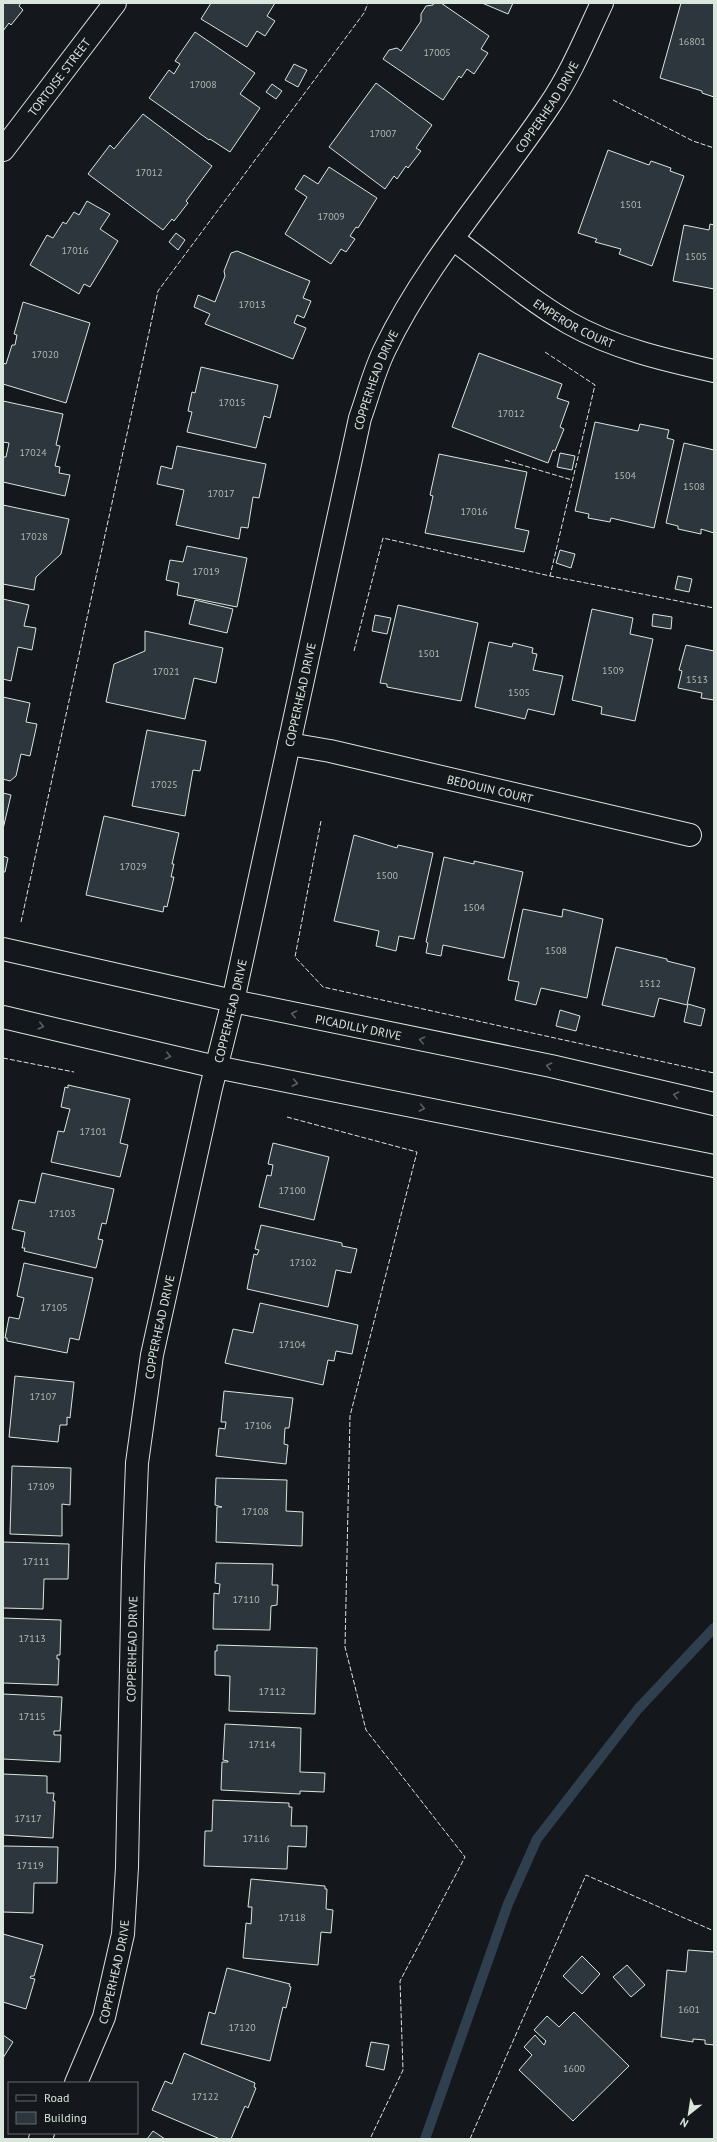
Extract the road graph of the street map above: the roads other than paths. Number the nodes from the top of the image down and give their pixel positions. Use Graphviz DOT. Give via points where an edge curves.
graph roads {
  1 [pos="116,3"];
  2 [pos="602,3"];
  3 [pos="3,150"];
  4 [pos="453,239"];
  5 [pos="714,371"];
  6 [pos="290,744"];
  7 [pos="690,835"];
  8 [pos="3,949"];
  9 [pos="233,1001"];
  10 [pos="3,1017"];
  11 [pos="216,1067"];
  12 [pos="714,1104"];
  13 [pos="714,1166"];
  14 [pos="76,2082"];
  1 -- 3 [label="street, TORTOISE STREET"];
  2 -- 4 [label="street, COPPERHEAD DRIVE" via="550,105"];
  4 -- 5 [label="street, EMPEROR COURT" via="531,298 570,323 609,342 659,358"];
  4 -- 6 [label="street, COPPERHEAD DRIVE" via="414,296 384,350 360,418"];
  6 -- 7 [label="street, BEDOUIN COURT" via="330,751"];
  6 -- 9 [label="street, COPPERHEAD DRIVE"];
  8 -- 9 [label="street, PICADILLY DRIVE"];
  9 -- 11 [label="street, COPPERHEAD DRIVE"];
  12 -- 9 [label="street, PICADILLY DRIVE, one-way" via="551,1066"];
  10 -- 11 [label="street, one-way"];
  11 -- 13 [label="street, one-way"];
  11 -- 14 [label="street, COPPERHEAD DRIVE" via="152,1355 138,1464 123,1934 104,2017"];
}
